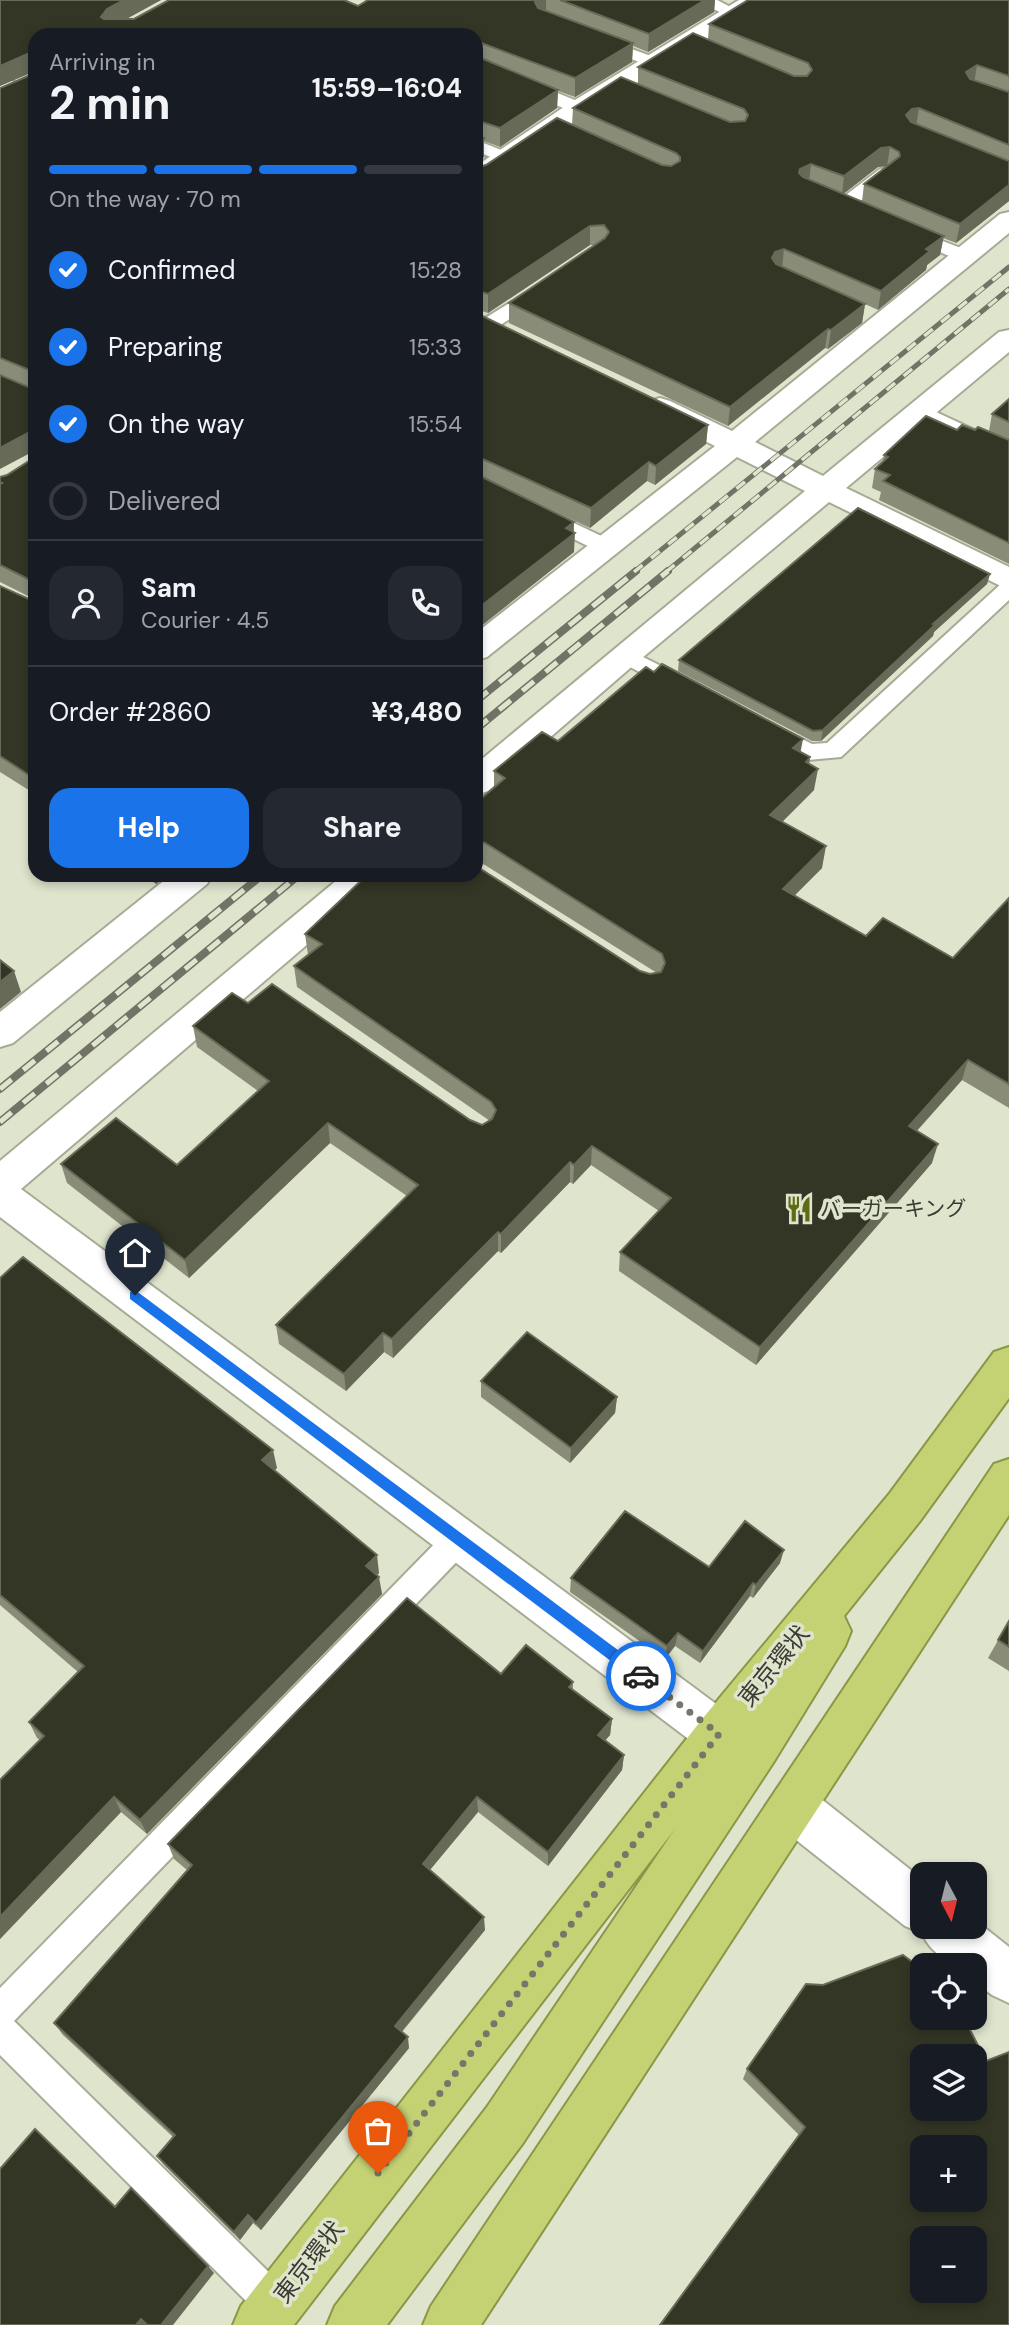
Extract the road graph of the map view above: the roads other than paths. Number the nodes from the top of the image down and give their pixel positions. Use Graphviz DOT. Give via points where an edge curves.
graph roads {
  1 [pos="703,0"];
  2 [pos="755,0"];
  3 [pos="734,13"];
  4 [pos="581,35"];
  5 [pos="685,41"];
  6 [pos="711,52"];
  7 [pos="653,62"];
  8 [pos="483,69"];
  9 [pos="619,86"];
  10 [pos="642,95"];
  11 [pos="579,108"];
  12 [pos="553,126"];
  13 [pos="576,136"];
  14 [pos="483,148"];
  15 [pos="505,158"];
  16 [pos="483,172"];
  17 [pos="886,173"];
  18 [pos="868,215"];
  19 [pos="1009,220"];
  20 [pos="892,226"];
  21 [pos="965,257"];
  22 [pos="554,280"];
  23 [pos="493,326"];
  24 [pos="1009,338"];
  25 [pos="637,396"];
  26 [pos="921,411"];
  27 [pos="735,444"];
  28 [pos="1009,454"];
  29 [pos="827,489"];
  30 [pos="523,505"];
  31 [pos="604,546"];
  32 [pos="1009,580"];
  33 [pos="1009,588"];
  34 [pos="483,642"];
  35 [pos="625,655"];
  36 [pos="698,694"];
  37 [pos="747,720"];
  38 [pos="483,777"];
  39 [pos="186,882"];
  40 [pos="359,882"];
  41 [pos="0,1033"];
  42 [pos="0,1184"];
  43 [pos="0,1195"];
  44 [pos="1009,1365"];
  45 [pos="1009,1478"];
  46 [pos="905,1507"];
  47 [pos="459,1539"];
  48 [pos="719,1734"];
  49 [pos="793,1807"];
  50 [pos="910,1900"];
  51 [pos="959,1939"];
  52 [pos="1009,1978"];
  53 [pos="0,2012"];
  54 [pos="0,2031"];
  55 [pos="268,2315"];
  56 [pos="354,2325"];
  57 [pos="450,2325"];
  1 -- 3 [label="lane"];
  2 -- 3 [label="street"];
  3 -- 5 [label="street"];
  4 -- 7 [label="lane"];
  5 -- 6 [label="lane"];
  5 -- 7 [label="street"];
  7 -- 9 [label="street"];
  8 -- 11 [label="lane"];
  9 -- 10 [label="lane"];
  9 -- 11 [label="street"];
  11 -- 12 [label="street"];
  12 -- 13 [label="lane"];
  12 -- 15 [label="street"];
  14 -- 15 [label="lane"];
  15 -- 16 [label="street"];
  17 -- 18 [label="lane" via="838,203"];
  19 -- 21 [label="street"];
  20 -- 21 [label="lane"];
  21 -- 27 [label="street" via="876,319"];
  22 -- 23 [label="lane"];
  24 -- 26 [label="street"];
  25 -- 27 [label="street"];
  26 -- 28 [label="lane"];
  26 -- 29 [label="street"];
  27 -- 29 [label="street"];
  27 -- 31 [label="street"];
  29 -- 32 [label="street"];
  29 -- 35 [label="street"];
  30 -- 31 [label="lane"];
  31 -- 34 [label="street"];
  33 -- 37 [label="lane" via="833,751 808,752"];
  35 -- 36 [label="lane"];
  35 -- 38 [label="street"];
  39 -- 41 [label="street"];
  40 -- 42 [label="street" via="261,979"];
  43 -- 47 [label="street"];
  44 -- 46 [label="highway, 東京環状"];
  45 -- 49 [label="highway"];
  46 -- 48 [label="highway, 東京環状"];
  46 -- 56 [label="highway, 東京環状" via="757,1747 520,2102"];
  47 -- 48 [label="street"];
  47 -- 53 [label="lane"];
  48 -- 55 [label="highway, 東京環状"];
  49 -- 50 [label="street"];
  49 -- 57 [label="highway"];
  51 -- 52 [label="street"];
  54 -- 55 [label="lane"];
}
